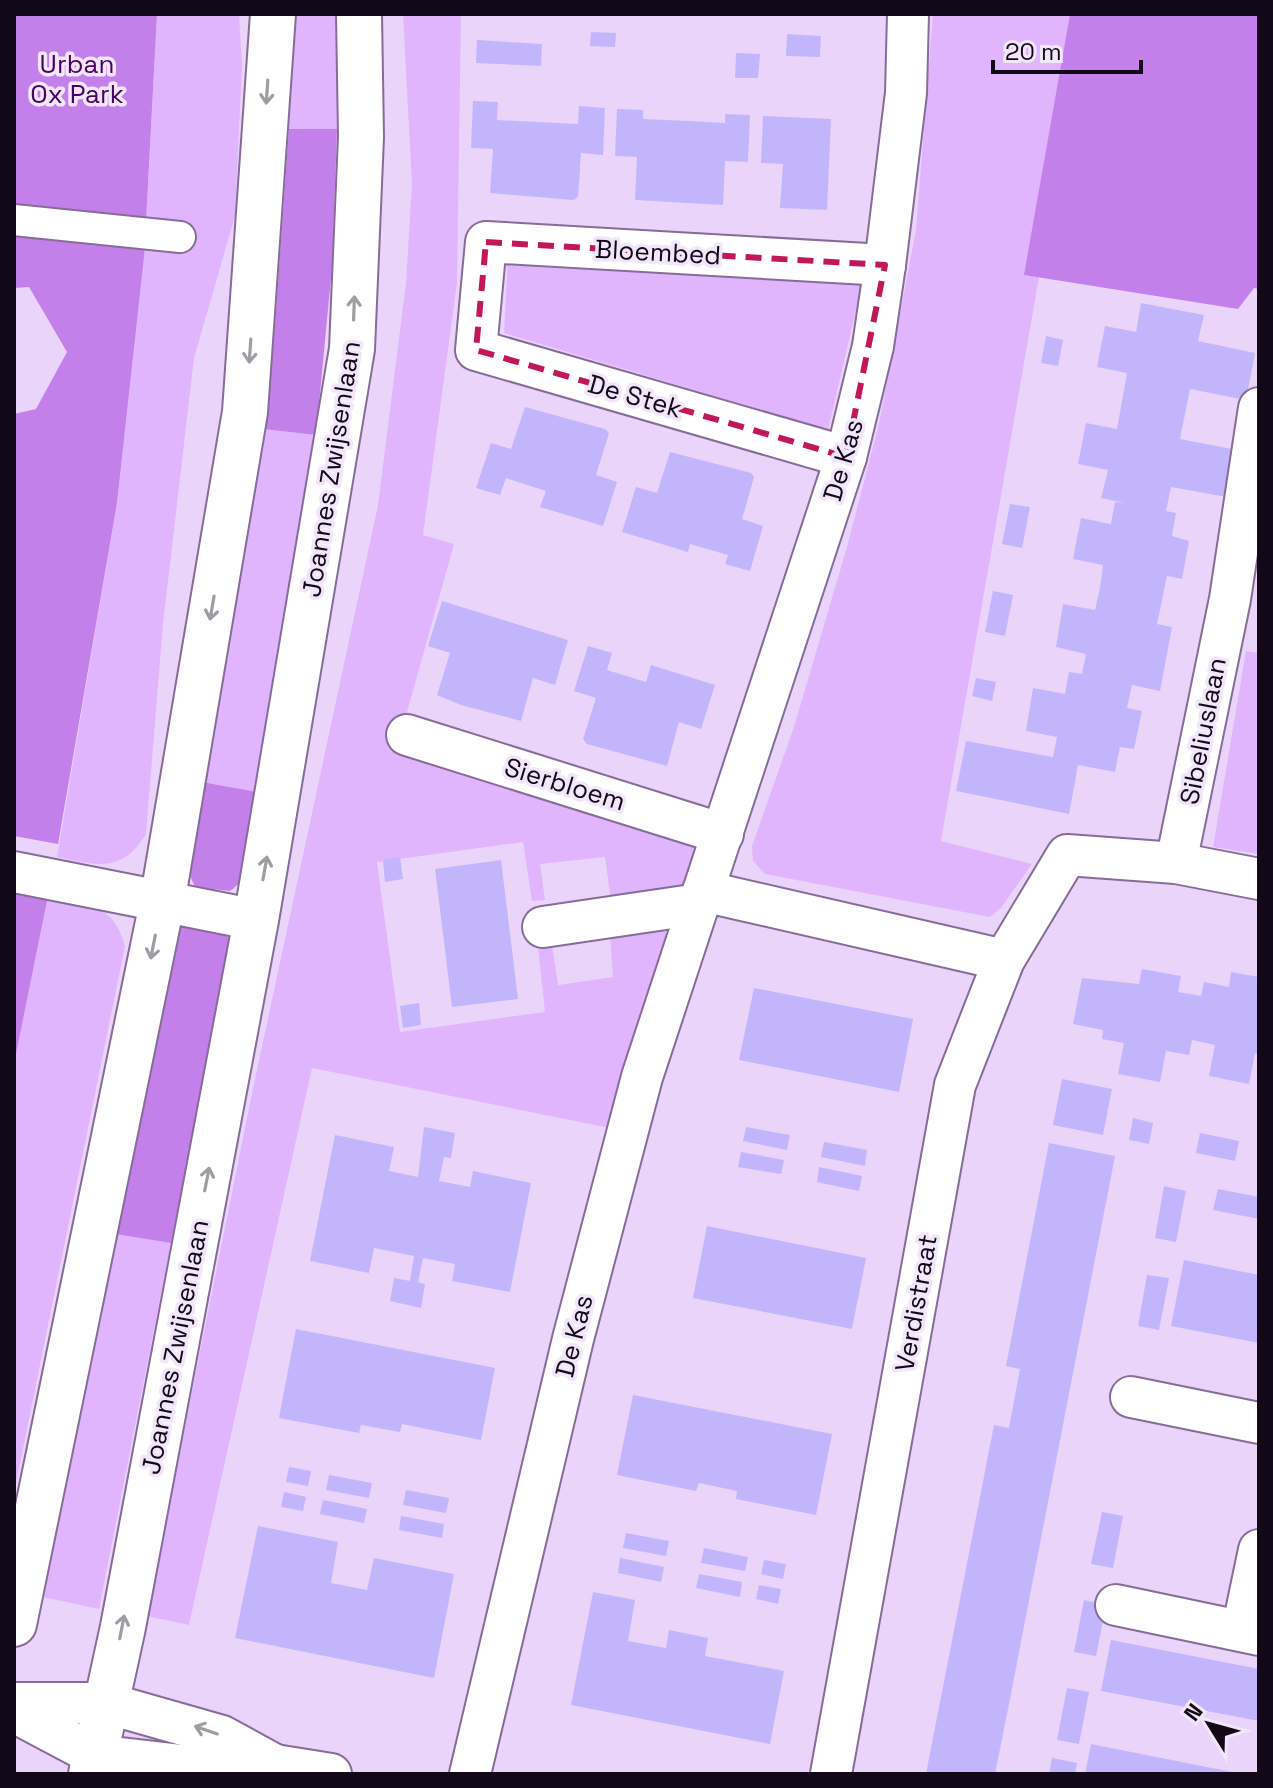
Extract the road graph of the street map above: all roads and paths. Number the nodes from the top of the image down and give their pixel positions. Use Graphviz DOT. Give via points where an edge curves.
graph roads {
  1 [pos="273,14"];
  2 [pos="359,14"];
  3 [pos="908,14"];
  4 [pos="14,220"];
  5 [pos="180,237"];
  6 [pos="885,265"];
  7 [pos="481,297"];
  8 [pos="1259,408"];
  9 [pos="846,457"];
  10 [pos="1244,601"];
  11 [pos="407,735"];
  12 [pos="723,834"];
  13 [pos="1176,863"];
  14 [pos="14,872"];
  15 [pos="1259,879"];
  16 [pos="701,897"];
  17 [pos="162,903"];
  18 [pos="256,920"];
  19 [pos="543,927"];
  20 [pos="1004,960"];
  21 [pos="1131,1397"];
  22 [pos="1259,1423"];
  23 [pos="1259,1550"];
  24 [pos="1116,1605"];
  25 [pos="14,1624"];
  26 [pos="1251,1633"];
  27 [pos="14,1703"];
  28 [pos="106,1703"];
  29 [pos="14,1712"];
  30 [pos="93,1765"];
  31 [pos="275,1765"];
  32 [pos="331,1774"];
  33 [pos="470,1774"];
  34 [pos="831,1774"];
  1 -- 17 [label="street, one-way" via="245,412"];
  18 -- 2 [label="street, Joannes Zwijsenlaan, one-way" via="352,349 361,137"];
  3 -- 6 [label="street, De Kas" via="906,93"];
  4 -- 5 [label="street"];
  6 -- 7 [label="street, Bloembed" via="486,242"];
  6 -- 9 [label="street, De Kas" via="873,346"];
  7 -- 9 [label="street, De Stek" via="476,350"];
  8 -- 10 [label="street, Sibeliuslaan"];
  9 -- 12 [label="street, De Kas"];
  10 -- 13 [label="street, Sibeliuslaan"];
  11 -- 12 [label="street, Sierbloem"];
  12 -- 16 [label="street, De Kas"];
  13 -- 15 [label="street"];
  13 -- 20 [label="street, Verdistraat" via="1067,855"];
  14 -- 17 [label="street"];
  16 -- 19 [label="street"];
  16 -- 20 [label="street"];
  16 -- 33 [label="street, De Kas" via="642,1077 584,1292"];
  17 -- 18 [label="street"];
  17 -- 25 [label="street, one-way"];
  28 -- 18 [label="street, Joannes Zwijsenlaan, one-way"];
  20 -- 34 [label="street, Verdistraat" via="955,1085"];
  21 -- 22 [label="street"];
  23 -- 26 [label="street"];
  24 -- 26 [label="street"];
  27 -- 28 [label="street"];
  28 -- 30 [label="street, Joannes Zwijsenlaan"];
  31 -- 28 [label="street, one-way" via="222,1736"];
  29 -- 30 [label="street"];
  30 -- 31 [label="street" via="225,1770"];
  31 -- 32 [label="street"];
}
